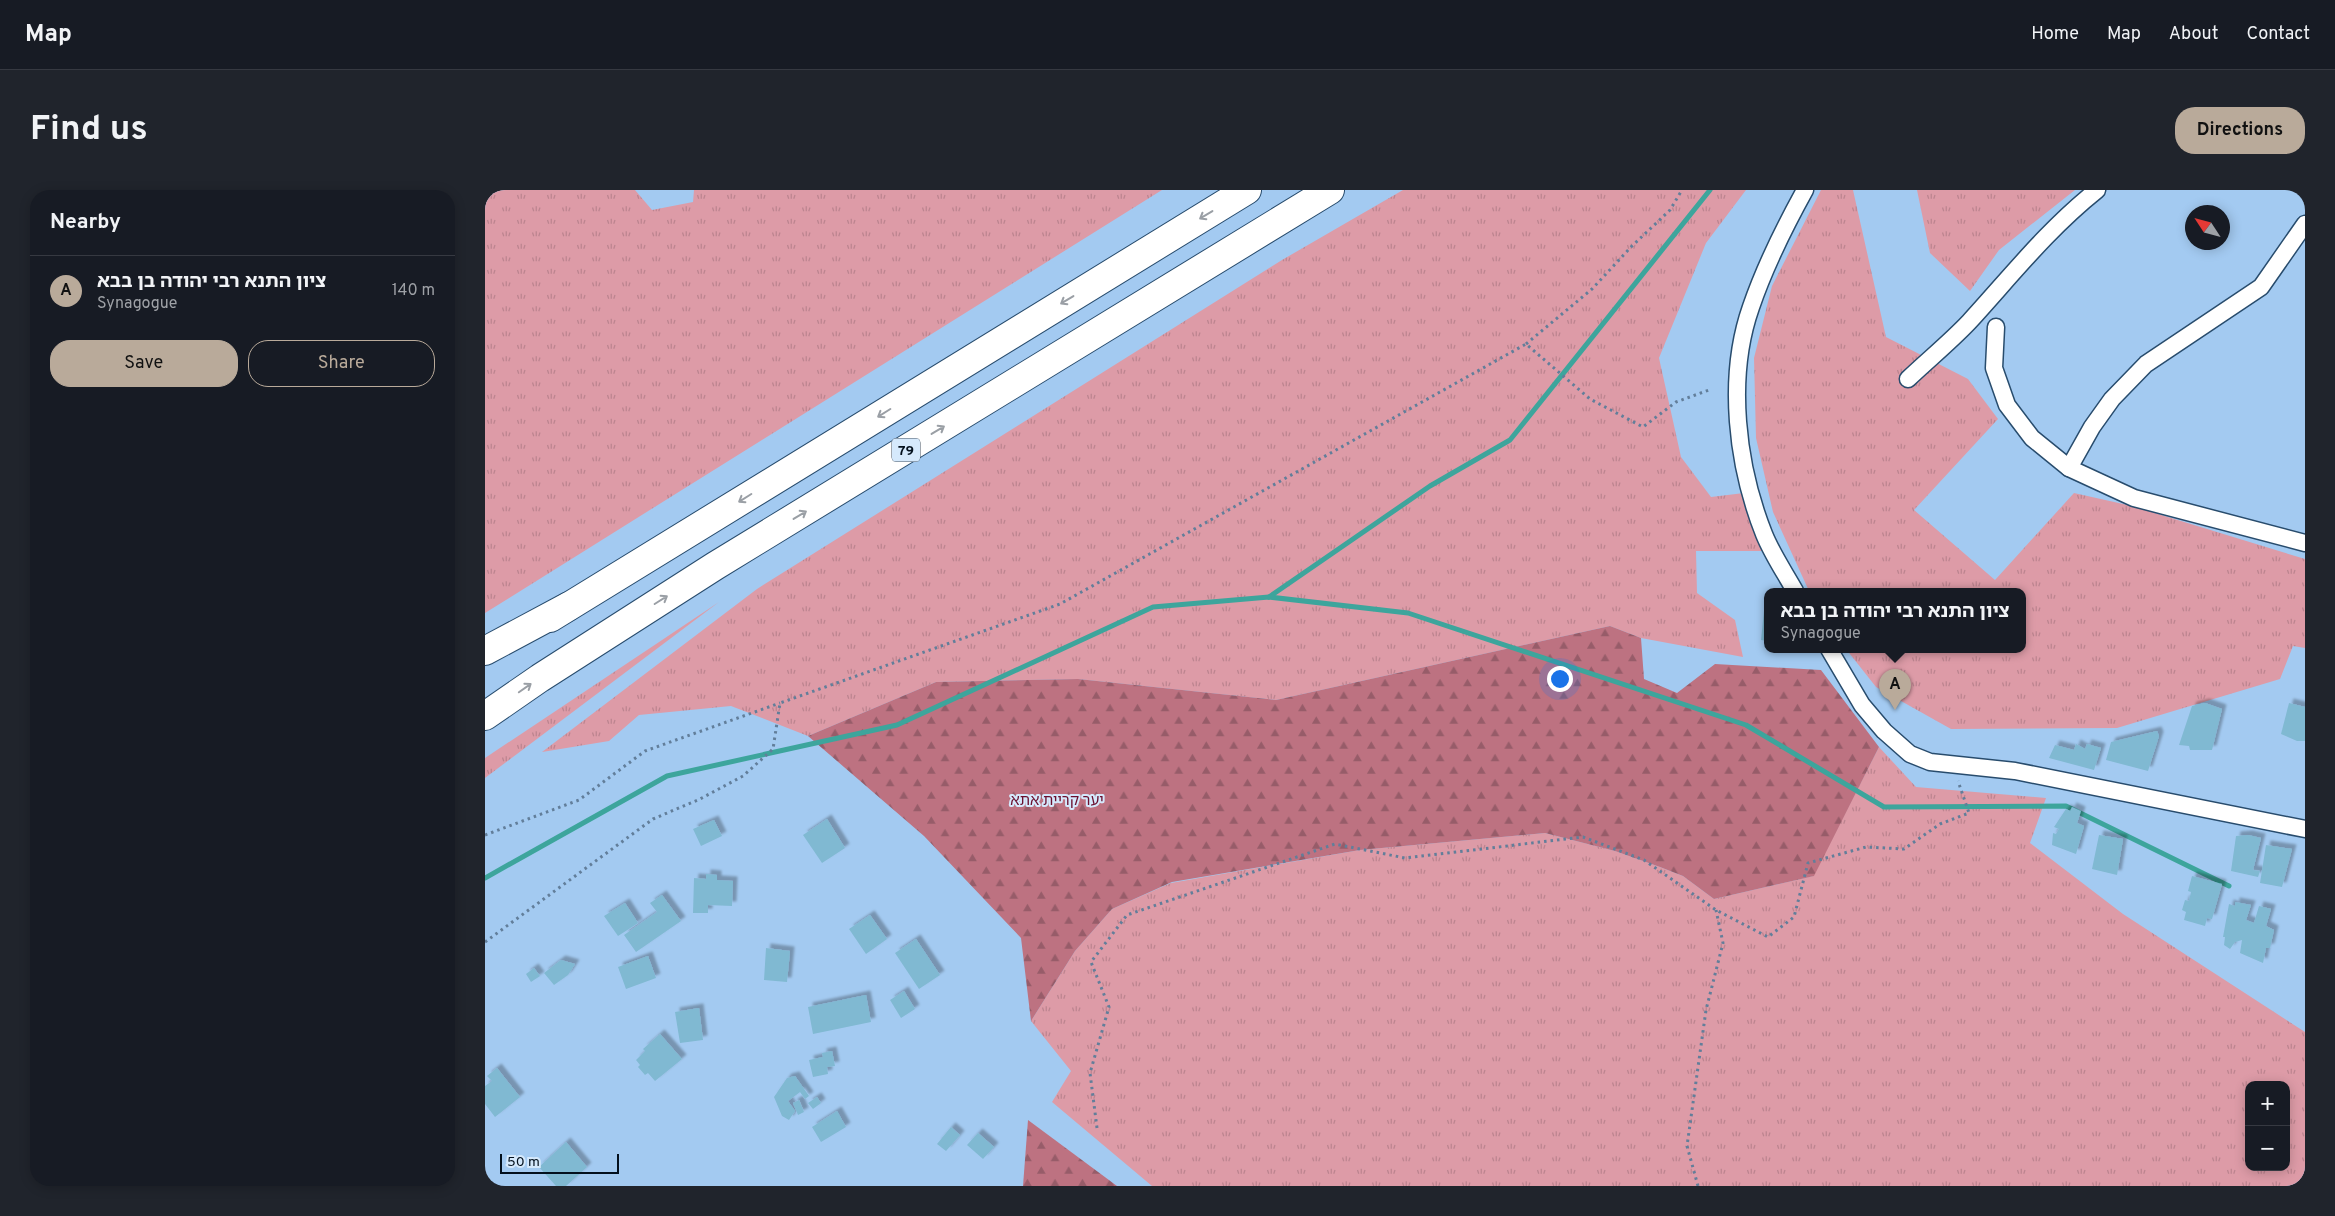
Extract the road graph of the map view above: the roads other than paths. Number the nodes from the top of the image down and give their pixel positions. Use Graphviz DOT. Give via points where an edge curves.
graph roads {
  1 [pos="1247,190"];
  2 [pos="1330,190"];
  3 [pos="1805,190"];
  4 [pos="2097,190"];
  5 [pos="2305,224"];
  6 [pos="1996,327"];
  7 [pos="1908,379"];
  8 [pos="2069,468"];
  9 [pos="2305,543"];
  10 [pos="1793,588"];
  11 [pos="569,606"];
  12 [pos="485,651"];
  13 [pos="1831,653"];
  14 [pos="485,659"];
  15 [pos="485,716"];
  16 [pos="2305,830"];
  1 -- 11 [label="highway, one-way"];
  15 -- 2 [label="highway, 79, one-way" via="715,566"];
  3 -- 10 [label="street" via="1777,242 1750,308 1740,349 1737,419 1747,486 1765,536"];
  4 -- 7 [label="street" via="2018,264 1968,323"];
  5 -- 8 [label="street" via="2261,287 2146,364 2112,399"];
  6 -- 8 [label="street" via="1994,368 2007,405 2032,438"];
  8 -- 9 [label="street" via="2134,498"];
  11 -- 12 [label="highway"];
  11 -- 14 [label="highway"];
  13 -- 16 [label="street" via="1862,705 1885,731 1910,754 1930,762 2015,771"];
}
